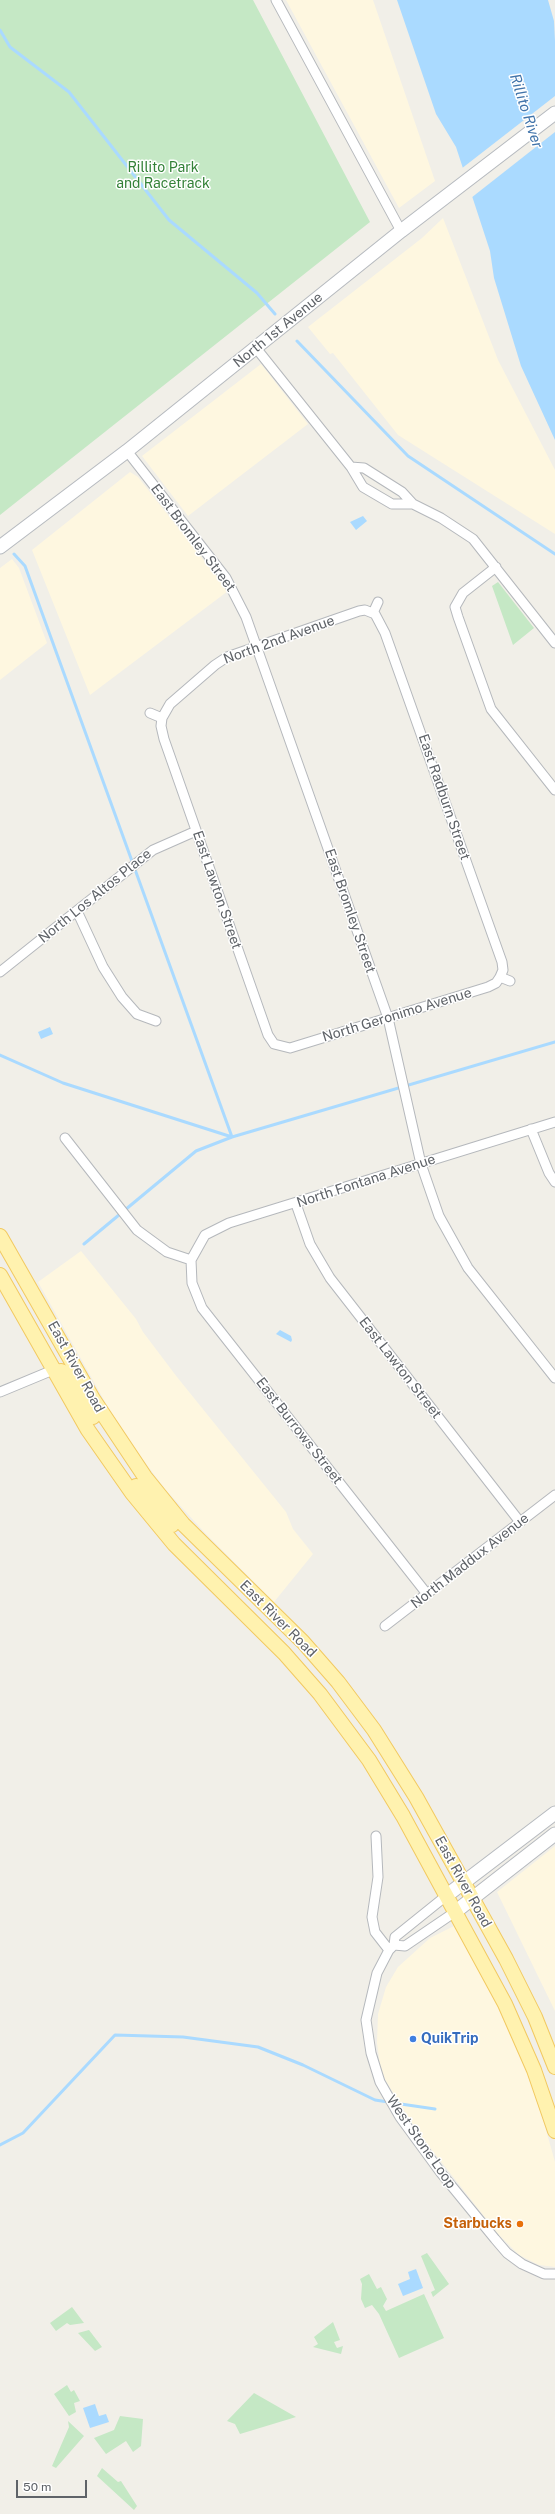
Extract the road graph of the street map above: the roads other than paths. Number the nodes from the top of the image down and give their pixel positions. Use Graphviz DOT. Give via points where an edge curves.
graph roads {
  1 [pos="276,0"];
  2 [pos="555,113"];
  3 [pos="401,231"];
  4 [pos="256,348"];
  5 [pos="127,450"];
  6 [pos="351,467"];
  7 [pos="413,504"];
  8 [pos="0,547"];
  9 [pos="496,567"];
  10 [pos="378,602"];
  11 [pos="372,612"];
  12 [pos="555,643"];
  13 [pos="256,646"];
  14 [pos="150,713"];
  15 [pos="162,718"];
  16 [pos="555,790"];
  17 [pos="196,830"];
  18 [pos="77,911"];
  19 [pos="0,972"];
  20 [pos="500,977"];
  21 [pos="510,981"];
  22 [pos="388,1018"];
  23 [pos="156,1020"];
  24 [pos="290,1048"];
  25 [pos="555,1122"];
  26 [pos="531,1129"];
  27 [pos="65,1138"];
  28 [pos="421,1164"];
  29 [pos="555,1182"];
  30 [pos="296,1204"];
  31 [pos="0,1236"];
  32 [pos="191,1260"];
  33 [pos="0,1275"];
  34 [pos="53,1370"];
  35 [pos="555,1378"];
  36 [pos="0,1392"];
  37 [pos="114,1468"];
  38 [pos="145,1477"];
  39 [pos="555,1495"];
  40 [pos="520,1522"];
  41 [pos="208,1549"];
  42 [pos="427,1594"];
  43 [pos="385,1626"];
  44 [pos="555,1813"];
  45 [pos="555,1834"];
  46 [pos="376,1836"];
  47 [pos="464,1883"];
  48 [pos="446,1896"];
  49 [pos="472,1898"];
  50 [pos="455,1912"];
  51 [pos="391,1947"];
  52 [pos="555,2067"];
  53 [pos="555,2131"];
  54 [pos="555,2274"];
  1 -- 3 [label="street"];
  2 -- 3 [label="main road, North 1st Avenue"];
  3 -- 4 [label="main road, North 1st Avenue"];
  4 -- 5 [label="main road, North 1st Avenue"];
  4 -- 6 [label="street"];
  5 -- 8 [label="main road, North 1st Avenue"];
  5 -- 13 [label="street, East Bromley Street" via="226,578 246,617"];
  6 -- 7 [label="street" via="364,468 402,492"];
  6 -- 7 [label="street" via="363,487 392,504"];
  7 -- 9 [label="street" via="474,539"];
  9 -- 12 [label="street"];
  9 -- 16 [label="street" via="463,593 455,607 491,709"];
  10 -- 11 [label="street"];
  11 -- 13 [label="street, North 2nd Avenue" via="360,611"];
  11 -- 20 [label="street, East Radburn Street" via="386,632 499,955 503,970"];
  13 -- 15 [label="street, North 2nd Avenue" via="215,664 170,704"];
  13 -- 22 [label="street, East Bromley Street"];
  14 -- 15 [label="street"];
  15 -- 17 [label="street, East Lawton Street" via="164,739"];
  17 -- 18 [label="street, North Los Altos Place" via="152,850"];
  17 -- 24 [label="street, East Lawton Street" via="268,1036 274,1044"];
  18 -- 19 [label="street, North Los Altos Place"];
  18 -- 23 [label="street" via="103,967 122,997 137,1014"];
  20 -- 21 [label="street"];
  20 -- 22 [label="street, North Geronimo Avenue" via="488,987"];
  22 -- 24 [label="street, North Geronimo Avenue"];
  22 -- 28 [label="street, East Bromley Street"];
  25 -- 26 [label="street, North Fontana Avenue"];
  26 -- 28 [label="street, North Fontana Avenue"];
  26 -- 29 [label="street" via="549,1174"];
  27 -- 32 [label="street" via="137,1230 167,1252"];
  28 -- 30 [label="street, North Fontana Avenue"];
  28 -- 35 [label="street, East Bromley Street" via="439,1216 468,1268"];
  30 -- 32 [label="street, North Fontana Avenue" via="229,1224 205,1235"];
  30 -- 40 [label="street, East Lawton Street" via="310,1244 330,1278"];
  31 -- 38 [label="main road, East River Road" via="93,1399"];
  32 -- 42 [label="street, East Burrows Street" via="192,1283 202,1308"];
  33 -- 34 [label="main road, East River Road"];
  34 -- 36 [label="street"];
  34 -- 37 [label="main road, East River Road"];
  34 -- 38 [label="main road" via="67,1374 119,1457"];
  37 -- 41 [label="main road" via="142,1492 196,1550"];
  37 -- 48 [label="main road, East River Road" via="174,1544 284,1653 356,1741 395,1803"];
  38 -- 41 [label="main road, East River Road" via="183,1524"];
  39 -- 40 [label="street, North Maddux Avenue"];
  40 -- 42 [label="street, North Maddux Avenue"];
  41 -- 47 [label="main road, East River Road" via="303,1642 338,1682 396,1764"];
  42 -- 43 [label="street, North Maddux Avenue"];
  44 -- 47 [label="main road"];
  45 -- 49 [label="main road"];
  46 -- 51 [label="street" via="378,1876 372,1917 376,1932"];
  47 -- 48 [label="main road"];
  47 -- 49 [label="main road, East River Road"];
  48 -- 50 [label="main road, East River Road"];
  48 -- 51 [label="street, West Stone Loop" via="395,1937"];
  49 -- 50 [label="main road"];
  49 -- 52 [label="main road, East River Road" via="535,2017"];
  50 -- 51 [label="street" via="405,1946"];
  50 -- 53 [label="main road, East River Road" via="519,2034"];
  51 -- 54 [label="street, West Stone Loop" via="377,1973 366,2020 371,2053 382,2085 400,2117 441,2173 507,2254 544,2274"];
}
